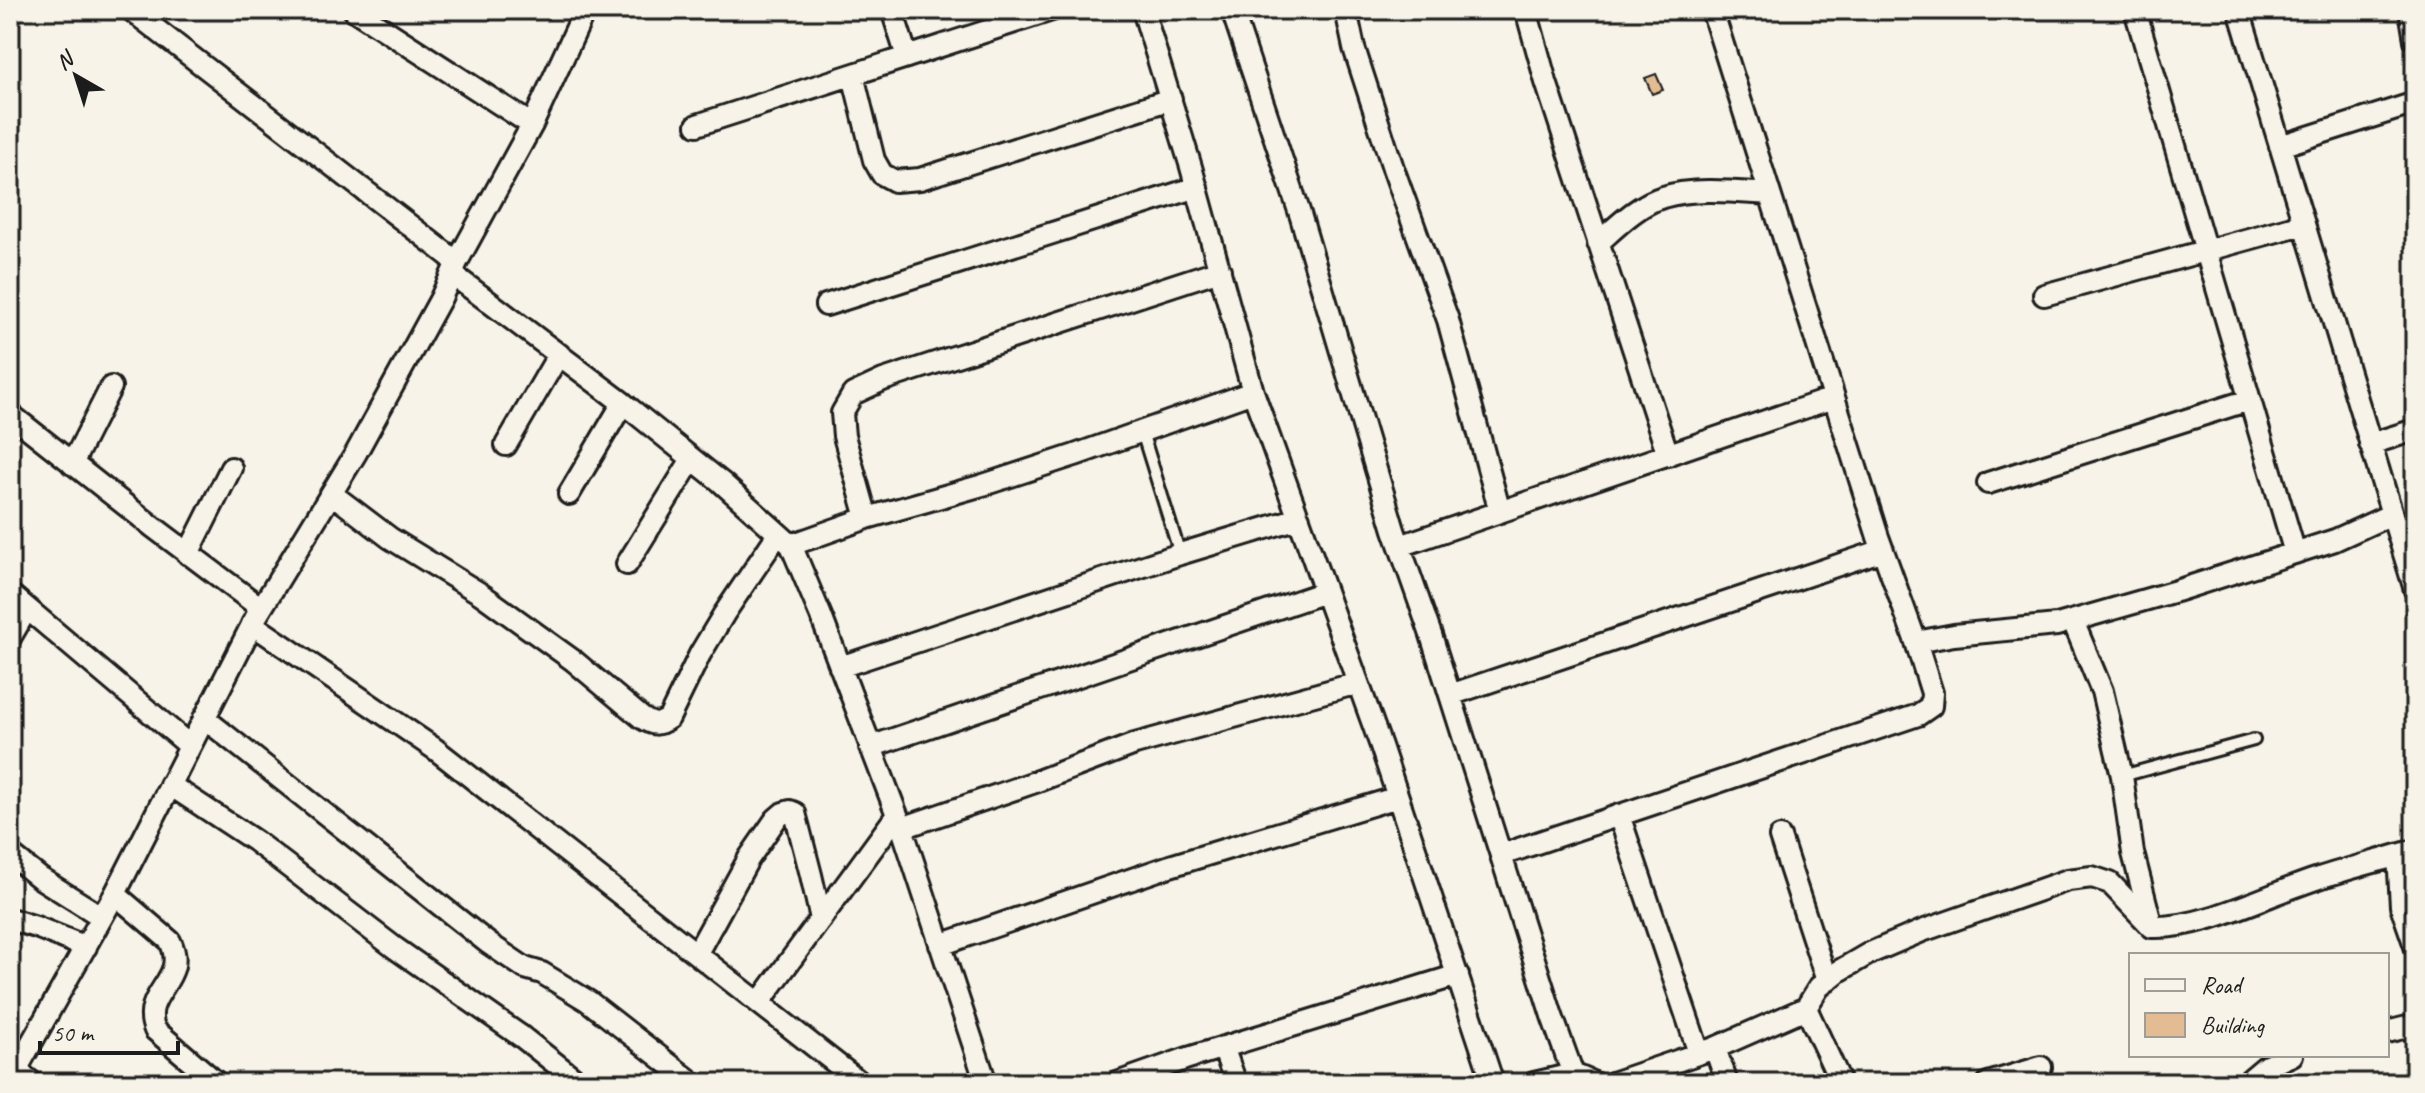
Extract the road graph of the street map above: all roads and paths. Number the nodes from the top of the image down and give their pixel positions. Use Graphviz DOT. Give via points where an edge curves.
graph roads {
  1 [pos="354,10"];
  2 [pos="585,10"];
  3 [pos="892,10"];
  4 [pos="1052,10"];
  5 [pos="1143,10"];
  6 [pos="1232,10"];
  7 [pos="1346,10"];
  8 [pos="1526,10"];
  9 [pos="1712,10"];
  10 [pos="2135,10"];
  11 [pos="2239,10"];
  12 [pos="2410,10"];
  13 [pos="134,11"];
  14 [pos="2415,40"];
  15 [pos="907,57"];
  16 [pos="853,75"];
  17 [pos="1171,99"];
  18 [pos="2415,103"];
  19 [pos="532,125"];
  20 [pos="697,125"];
  21 [pos="2280,146"];
  22 [pos="1197,187"];
  23 [pos="1769,194"];
  24 [pos="2303,224"];
  25 [pos="1598,243"];
  26 [pos="2205,253"];
  27 [pos="455,268"];
  28 [pos="1220,270"];
  29 [pos="2044,295"];
  30 [pos="826,305"];
  31 [pos="559,354"];
  32 [pos="111,387"];
  33 [pos="1253,392"];
  34 [pos="1833,398"];
  35 [pos="2249,400"];
  36 [pos="623,403"];
  37 [pos="10,414"];
  38 [pos="2415,430"];
  39 [pos="1142,432"];
  40 [pos="2370,444"];
  41 [pos="506,445"];
  42 [pos="1668,455"];
  43 [pos="692,459"];
  44 [pos="72,464"];
  45 [pos="231,468"];
  46 [pos="1988,483"];
  47 [pos="332,494"];
  48 [pos="569,494"];
  49 [pos="1500,512"];
  50 [pos="2392,514"];
  51 [pos="867,518"];
  52 [pos="1299,518"];
  53 [pos="785,540"];
  54 [pos="1400,546"];
  55 [pos="1883,550"];
  56 [pos="2295,553"];
  57 [pos="188,554"];
  58 [pos="1180,554"];
  59 [pos="627,564"];
  60 [pos="2415,590"];
  61 [pos="1325,592"];
  62 [pos="10,594"];
  63 [pos="27,609"];
  64 [pos="257,616"];
  65 [pos="2073,621"];
  66 [pos="10,638"];
  67 [pos="1916,642"];
  68 [pos="840,667"];
  69 [pos="1358,683"];
  70 [pos="1450,695"];
  71 [pos="204,718"];
  72 [pos="2254,740"];
  73 [pos="190,746"];
  74 [pos="870,747"];
  75 [pos="2122,776"];
  76 [pos="170,785"];
  77 [pos="1398,797"];
  78 [pos="1619,815"];
  79 [pos="899,822"];
  80 [pos="1780,837"];
  81 [pos="2406,853"];
  82 [pos="10,854"];
  83 [pos="1501,855"];
  84 [pos="115,894"];
  85 [pos="102,917"];
  86 [pos="10,919"];
  87 [pos="821,919"];
  88 [pos="2152,927"];
  89 [pos="940,945"];
  90 [pos="2415,946"];
  91 [pos="86,947"];
  92 [pos="697,953"];
  93 [pos="1458,975"];
  94 [pos="1827,981"];
  95 [pos="759,1003"];
  96 [pos="1806,1008"];
  97 [pos="2415,1025"];
  98 [pos="2389,1032"];
  99 [pos="1223,1047"];
  100 [pos="1707,1050"];
  101 [pos="2288,1057"];
  102 [pos="2041,1067"];
  103 [pos="1573,1074"];
  104 [pos="13,1076"];
  105 [pos="33,1083"];
  106 [pos="217,1083"];
  107 [pos="580,1083"];
  108 [pos="693,1083"];
  109 [pos="861,1083"];
  110 [pos="986,1083"];
  111 [pos="1117,1083"];
  112 [pos="1236,1083"];
  113 [pos="1493,1083"];
  114 [pos="1534,1083"];
  115 [pos="1594,1083"];
  116 [pos="1612,1083"];
  117 [pos="1727,1083"];
  118 [pos="1841,1083"];
  119 [pos="1988,1083"];
  120 [pos="2246,1083"];
  1 -- 19 [label="street"];
  2 -- 19 [label="street"];
  3 -- 15 [label="street"];
  4 -- 15 [label="street"];
  5 -- 17 [label="street"];
  6 -- 54 [label="street"];
  7 -- 49 [label="street" via="1393,168 1448,320"];
  8 -- 25 [label="street"];
  9 -- 23 [label="street"];
  10 -- 26 [label="street"];
  11 -- 21 [label="street"];
  12 -- 14 [label="street"];
  13 -- 27 [label="street"];
  15 -- 16 [label="street"];
  16 -- 17 [label="street" via="874,160 882,174 895,181 920,179"];
  16 -- 20 [label="street"];
  17 -- 22 [label="street"];
  18 -- 21 [label="street"];
  19 -- 27 [label="street"];
  21 -- 24 [label="street"];
  22 -- 28 [label="street"];
  22 -- 30 [label="street"];
  23 -- 25 [label="street" via="1732,191 1663,197 1633,213"];
  23 -- 34 [label="street"];
  24 -- 26 [label="street"];
  24 -- 40 [label="street"];
  25 -- 42 [label="street"];
  26 -- 29 [label="street"];
  26 -- 35 [label="street"];
  27 -- 31 [label="street"];
  27 -- 47 [label="street"];
  28 -- 33 [label="street"];
  28 -- 51 [label="street" via="853,394 842,413 844,436"];
  31 -- 36 [label="street"];
  31 -- 41 [label="street"];
  32 -- 44 [label="street"];
  33 -- 39 [label="street"];
  33 -- 52 [label="street"];
  34 -- 42 [label="street"];
  34 -- 55 [label="street"];
  35 -- 46 [label="street"];
  35 -- 56 [label="street"];
  36 -- 43 [label="street"];
  36 -- 48 [label="street"];
  37 -- 44 [label="street"];
  38 -- 40 [label="street"];
  39 -- 51 [label="street"];
  39 -- 58 [label="lane"];
  40 -- 50 [label="street"];
  42 -- 49 [label="street"];
  43 -- 53 [label="street"];
  43 -- 59 [label="street"];
  44 -- 57 [label="street"];
  45 -- 57 [label="street"];
  47 -- 53 [label="street" via="390,538 481,594 652,724 669,718 716,627"];
  47 -- 64 [label="street"];
  49 -- 54 [label="street"];
  50 -- 56 [label="street"];
  50 -- 60 [label="street"];
  51 -- 53 [label="street"];
  52 -- 58 [label="street"];
  52 -- 61 [label="street"];
  53 -- 68 [label="street"];
  54 -- 70 [label="street"];
  55 -- 67 [label="street"];
  55 -- 70 [label="street"];
  56 -- 65 [label="street"];
  57 -- 64 [label="street"];
  58 -- 68 [label="street"];
  61 -- 69 [label="street"];
  61 -- 74 [label="street"];
  62 -- 63 [label="street"];
  63 -- 66 [label="street"];
  63 -- 73 [label="street"];
  64 -- 71 [label="street"];
  64 -- 92 [label="street"];
  65 -- 67 [label="street"];
  65 -- 75 [label="street" via="2102,691"];
  67 -- 78 [label="street" via="1932,693 1931,706 1918,715"];
  68 -- 74 [label="street"];
  69 -- 77 [label="street"];
  69 -- 79 [label="street" via="1135,744 1035,782"];
  70 -- 83 [label="street"];
  71 -- 73 [label="street"];
  71 -- 108 [label="street" via="488,943 588,1001"];
  72 -- 75 [label="lane"];
  73 -- 76 [label="street"];
  74 -- 79 [label="street"];
  75 -- 88 [label="street" via="2133,853"];
  76 -- 84 [label="street"];
  76 -- 107 [label="street" via="255,841"];
  77 -- 89 [label="street" via="1170,866"];
  77 -- 93 [label="street"];
  78 -- 83 [label="street"];
  78 -- 100 [label="street"];
  79 -- 87 [label="street"];
  79 -- 89 [label="street"];
  80 -- 94 [label="street"];
  81 -- 88 [label="street" via="2174,928"];
  81 -- 90 [label="street" via="2401,906"];
  82 -- 85 [label="street"];
  83 -- 103 [label="street"];
  84 -- 85 [label="street"];
  84 -- 106 [label="street" via="175,950 176,962 151,1009 155,1030"];
  85 -- 91 [label="street"];
  86 -- 91 [label="street"];
  87 -- 92 [label="street" via="795,813 790,811 749,858"];
  87 -- 95 [label="street"];
  88 -- 94 [label="street" via="2110,883 2092,877 2068,880 1922,931 1870,953"];
  89 -- 110 [label="street"];
  91 -- 104 [label="street"];
  92 -- 95 [label="street"];
  93 -- 99 [label="street"];
  93 -- 113 [label="street"];
  94 -- 96 [label="street"];
  95 -- 109 [label="street"];
  96 -- 100 [label="street"];
  96 -- 118 [label="street"];
  97 -- 98 [label="street"];
  99 -- 111 [label="street"];
  99 -- 112 [label="street"];
  100 -- 116 [label="street"];
  100 -- 117 [label="street"];
  101 -- 120 [label="street"];
  102 -- 119 [label="street"];
  103 -- 114 [label="street"];
  103 -- 115 [label="street"];
  104 -- 105 [label="street"];
}
